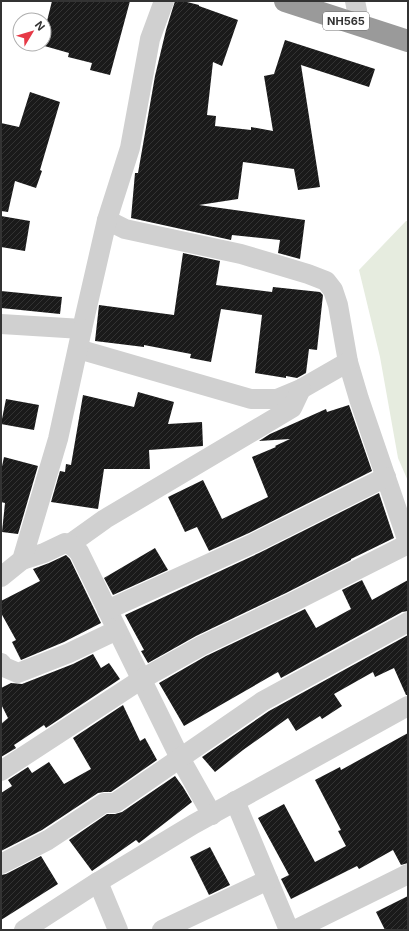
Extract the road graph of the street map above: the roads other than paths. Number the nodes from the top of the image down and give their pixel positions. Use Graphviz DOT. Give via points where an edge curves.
graph roads {
  1 [pos="164,1"];
  2 [pos="285,1"];
  3 [pos="355,1"];
  4 [pos="360,25"];
  5 [pos="408,41"];
  6 [pos="107,220"];
  7 [pos="1,324"];
  8 [pos="82,329"];
  9 [pos="78,349"];
  10 [pos="348,362"];
  11 [pos="301,389"];
  12 [pos="386,477"];
  13 [pos="408,543"];
  14 [pos="70,544"];
  15 [pos="22,560"];
  16 [pos="1,577"];
  17 [pos="106,610"];
  18 [pos="408,622"];
  19 [pos="117,630"];
  20 [pos="2,667"];
  21 [pos="142,679"];
  22 [pos="408,706"];
  23 [pos="180,758"];
  24 [pos="1,771"];
  25 [pos="235,801"];
  26 [pos="212,815"];
  27 [pos="1,864"];
  28 [pos="408,874"];
  29 [pos="268,880"];
  30 [pos="98,882"];
  31 [pos="24,930"];
  32 [pos="118,930"];
  33 [pos="162,930"];
  34 [pos="289,930"];
  35 [pos="295,930"];
  1 -- 6 [label="street" via="150,39 130,148"];
  2 -- 4 [label="highway, NH565"];
  3 -- 4 [label="street"];
  4 -- 5 [label="highway, NH565"];
  6 -- 8 [label="street"];
  6 -- 10 [label="street" via="125,229 241,254 326,281 333,290 338,305"];
  7 -- 8 [label="street"];
  8 -- 9 [label="street"];
  9 -- 11 [label="street" via="251,399 276,399"];
  9 -- 15 [label="street" via="58,439"];
  10 -- 11 [label="street"];
  10 -- 12 [label="street"];
  11 -- 14 [label="street" via="292,408 105,519"];
  12 -- 13 [label="street"];
  12 -- 17 [label="street" via="254,543"];
  13 -- 21 [label="street" via="201,646"];
  14 -- 15 [label="street" via="65,543"];
  14 -- 17 [label="street" via="79,552"];
  15 -- 16 [label="street"];
  17 -- 19 [label="street"];
  18 -- 23 [label="street" via="263,701"];
  19 -- 20 [label="street" via="18,674"];
  19 -- 21 [label="street"];
  21 -- 23 [label="street"];
  21 -- 24 [label="street"];
  22 -- 25 [label="street"];
  23 -- 26 [label="street"];
  23 -- 27 [label="street" via="115,803 104,803 48,840"];
  25 -- 26 [label="street"];
  25 -- 29 [label="street"];
  26 -- 30 [label="street"];
  28 -- 35 [label="street"];
  29 -- 33 [label="street"];
  29 -- 34 [label="street"];
  30 -- 31 [label="street"];
  30 -- 32 [label="street"];
}
